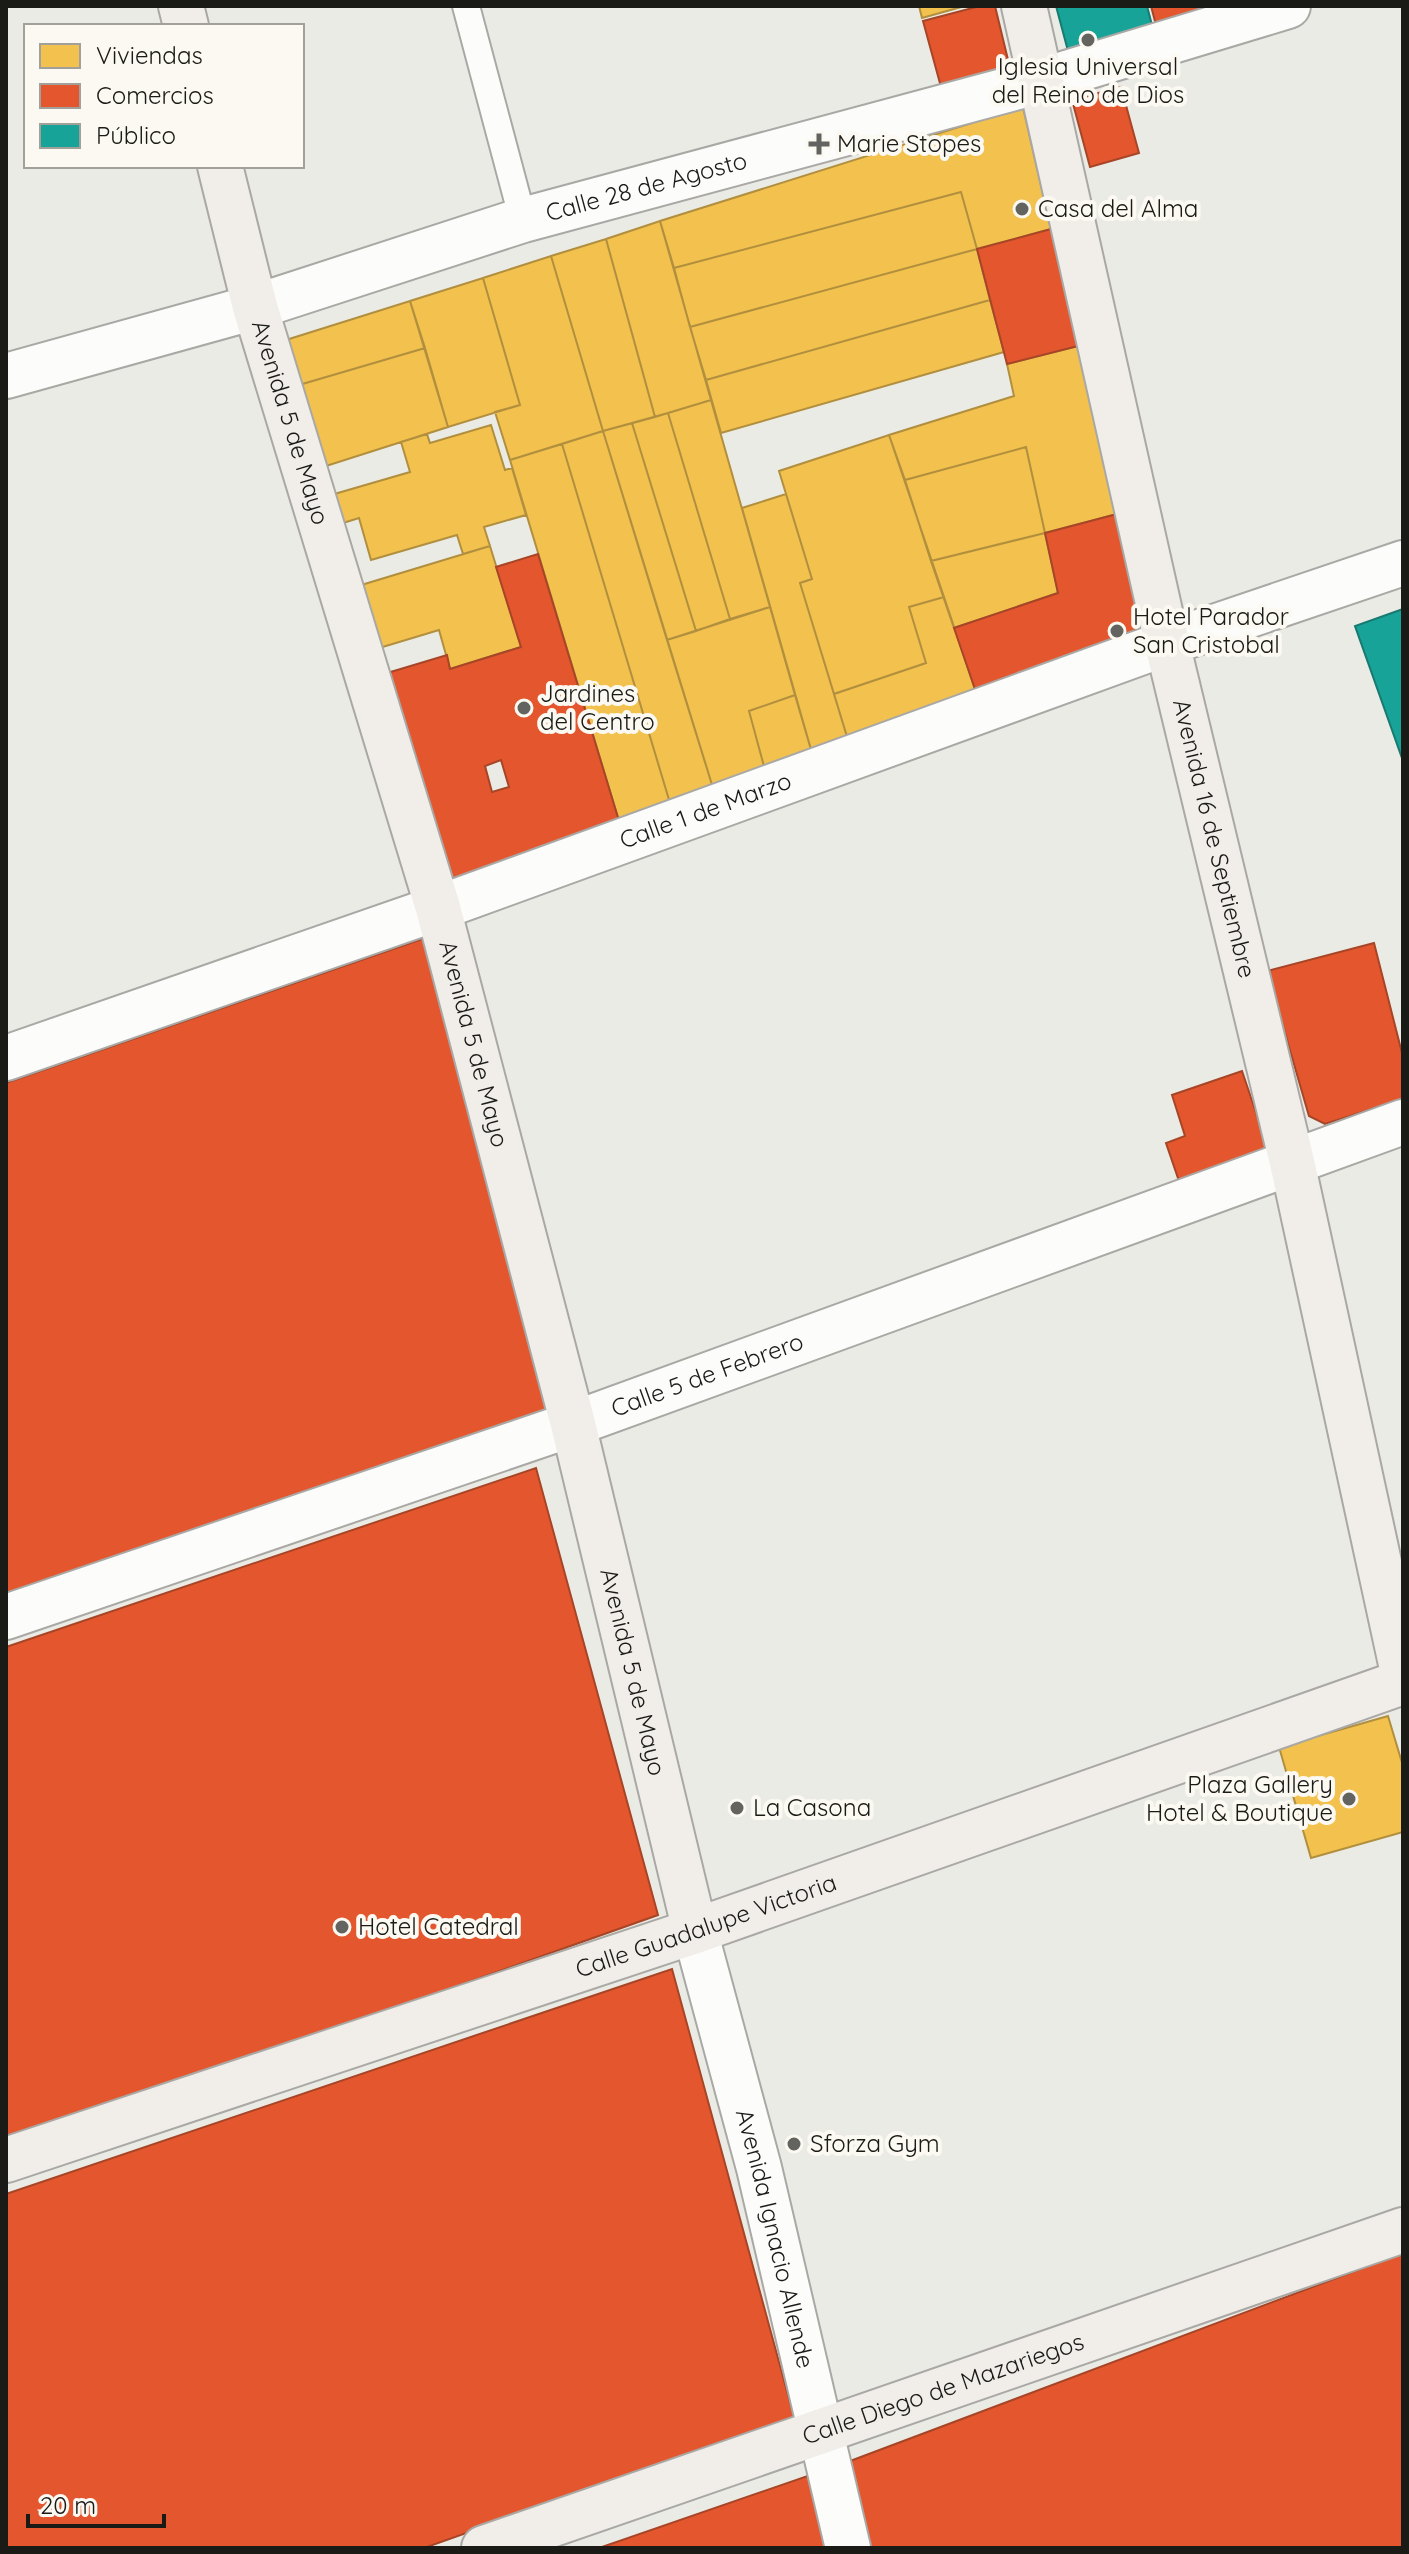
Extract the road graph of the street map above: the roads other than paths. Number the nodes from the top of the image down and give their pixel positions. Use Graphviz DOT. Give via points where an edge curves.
graph roads {
  1 [pos="466,6"];
  2 [pos="1024,6"];
  3 [pos="1288,6"];
  4 [pos="1040,81"];
  5 [pos="220,168"];
  6 [pos="523,220"];
  7 [pos="255,307"];
  8 [pos="6,376"];
  9 [pos="1403,563"];
  10 [pos="1167,643"];
  11 [pos="438,908"];
  12 [pos="6,1058"];
  13 [pos="1403,1122"];
  14 [pos="1292,1162"];
  15 [pos="573,1424"];
  16 [pos="6,1617"];
  17 [pos="1403,1673"];
  18 [pos="1403,1682"];
  19 [pos="695,1931"];
  20 [pos="6,2160"];
  21 [pos="1403,2230"];
  22 [pos="819,2434"];
  23 [pos="484,2548"];
  24 [pos="848,2548"];
  1 -- 6 [label="lane"];
  2 -- 4 [label="main road, Avenida 16 de Septiembre"];
  3 -- 4 [label="street, Calle 28 de Agosto"];
  4 -- 6 [label="street, Calle 28 de Agosto"];
  4 -- 10 [label="main road, Avenida 16 de Septiembre"];
  5 -- 7 [label="main road, Avenida 5 de Mayo"];
  6 -- 7 [label="street, Calle 28 de Agosto"];
  7 -- 8 [label="street, Calle 28 de Agosto"];
  7 -- 11 [label="main road, Avenida 5 de Mayo"];
  9 -- 10 [label="street, Calle 1 de Marzo"];
  10 -- 11 [label="street, Calle 1 de Marzo"];
  10 -- 14 [label="main road, Avenida 16 de Septiembre"];
  11 -- 12 [label="street, Calle 1 de Marzo"];
  11 -- 15 [label="main road, Avenida 5 de Mayo"];
  13 -- 14 [label="street, Calle 5 de Febrero"];
  14 -- 15 [label="street, Calle 5 de Febrero"];
  14 -- 17 [label="main road, Avenida 16 de Septiembre"];
  15 -- 16 [label="street, Calle 5 de Febrero"];
  15 -- 19 [label="main road, Avenida 5 de Mayo"];
  18 -- 19 [label="main road, Calle Guadalupe Victoria"];
  19 -- 20 [label="main road, Calle Guadalupe Victoria"];
  19 -- 22 [label="street, Avenida Ignacio Allende" via="759,2168"];
  21 -- 22 [label="main road, Calle Diego de Mazariegos"];
  22 -- 23 [label="main road, Calle Diego de Mazariegos"];
  22 -- 24 [label="street, Avenida Ignacio Allende"];
}
